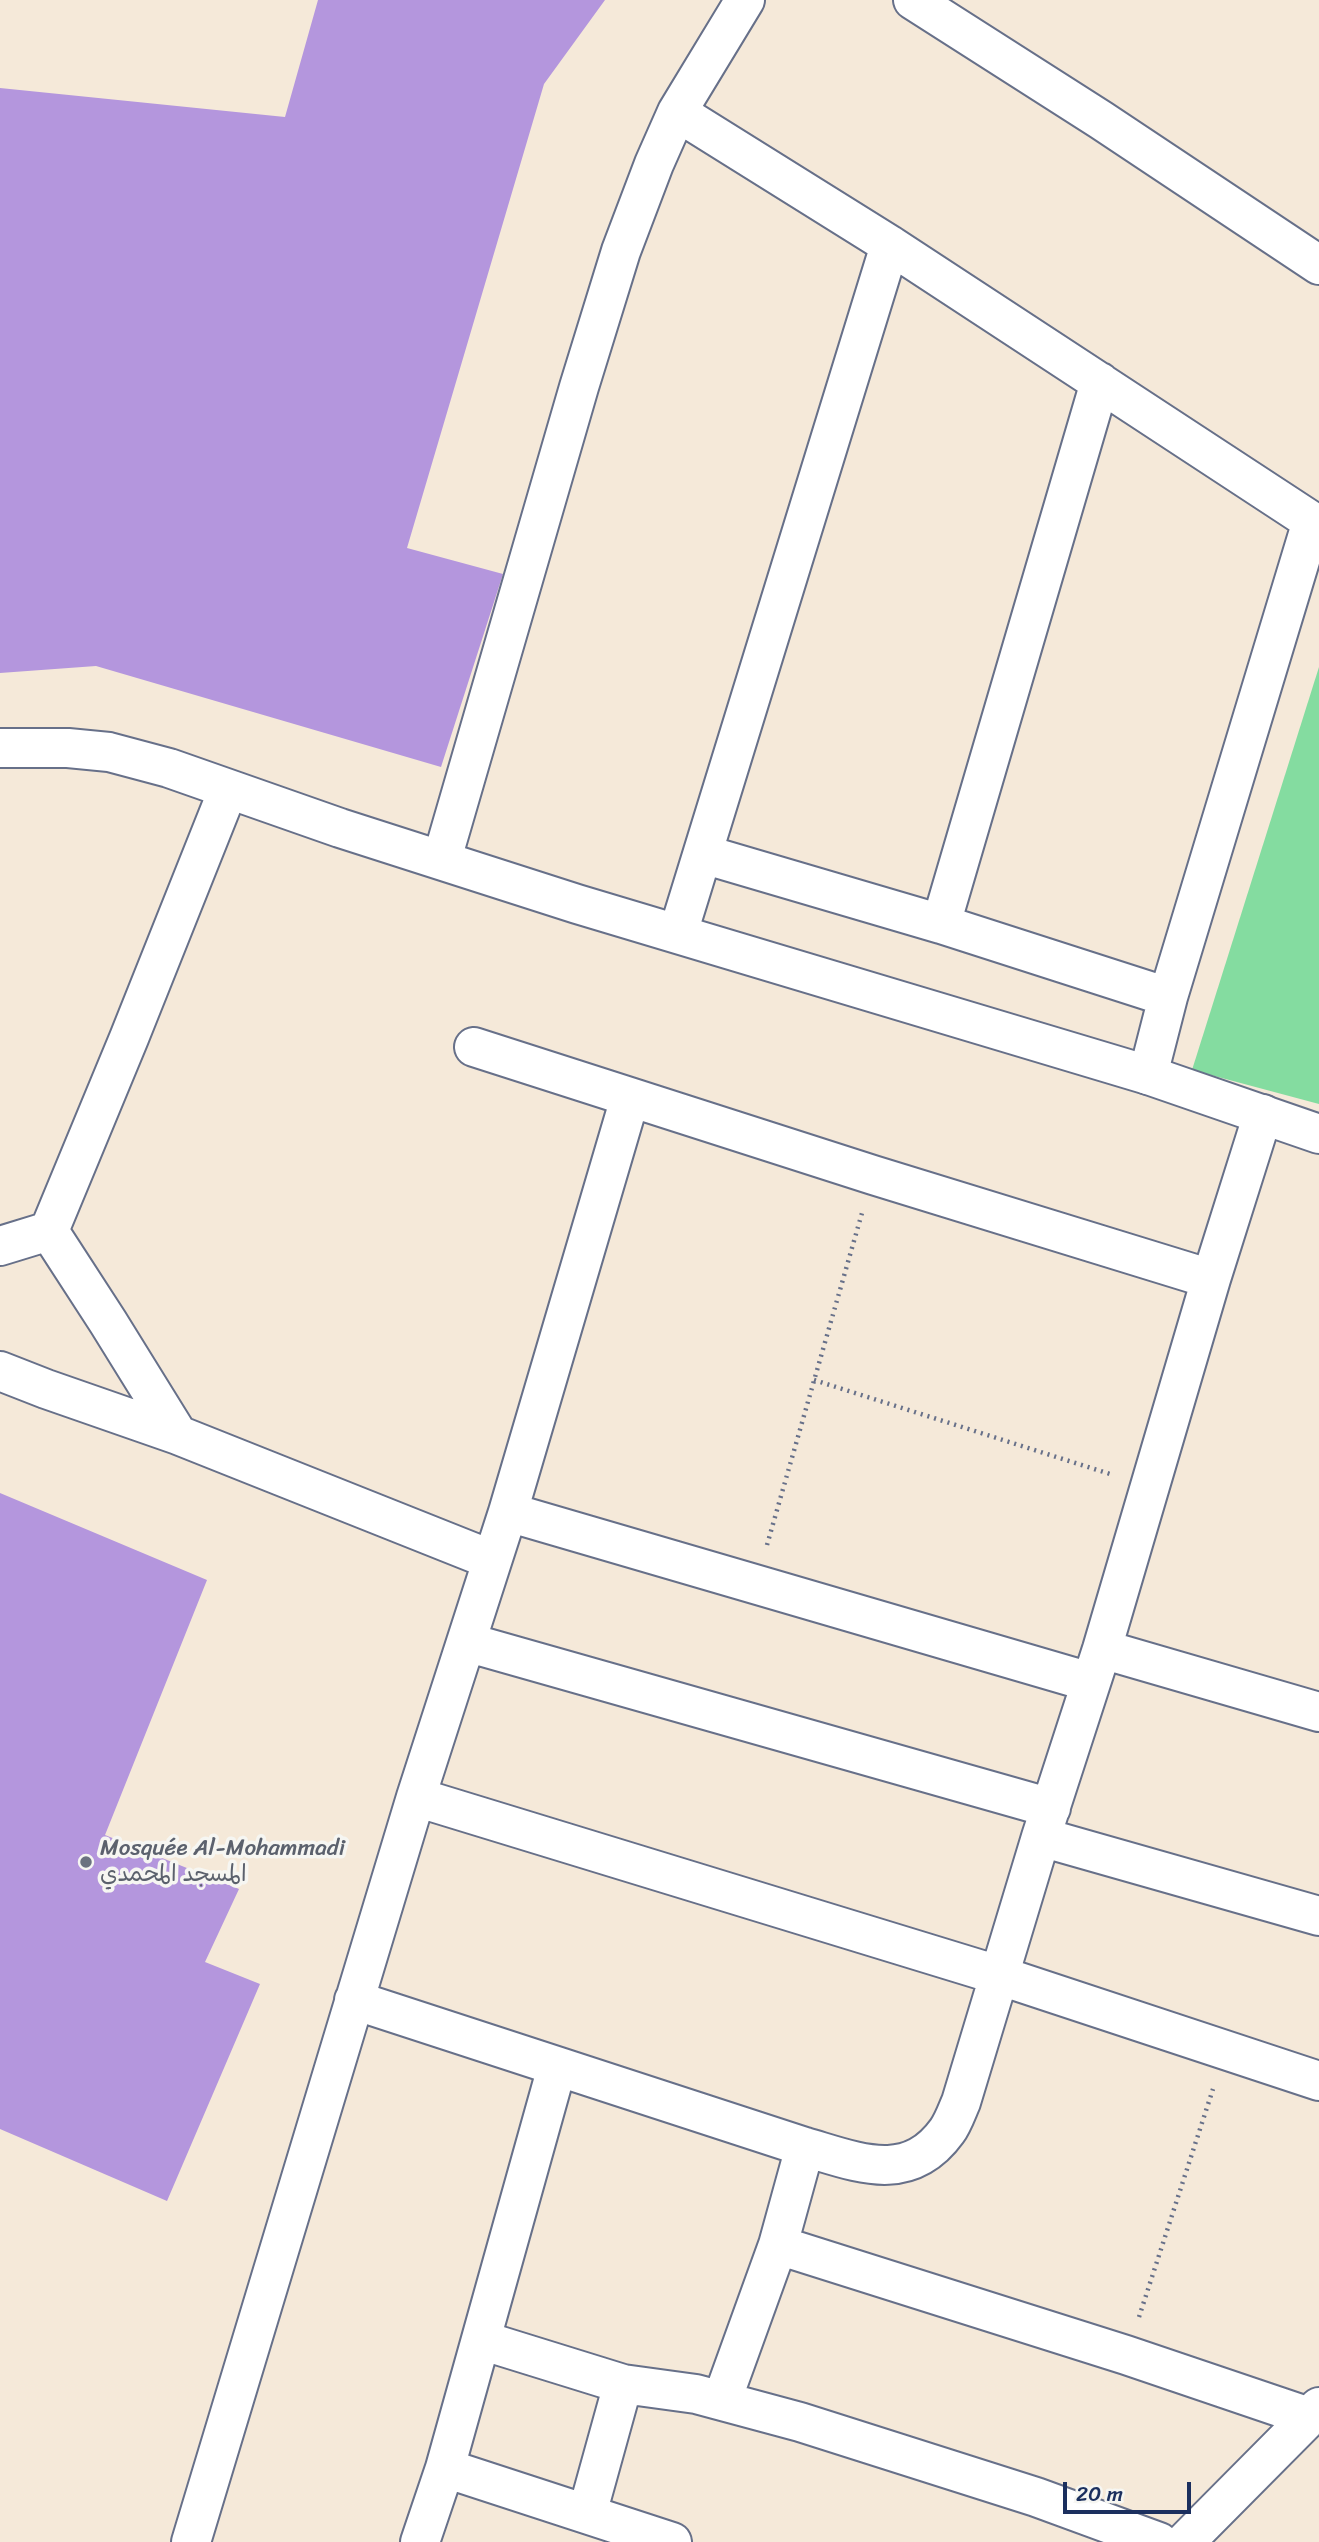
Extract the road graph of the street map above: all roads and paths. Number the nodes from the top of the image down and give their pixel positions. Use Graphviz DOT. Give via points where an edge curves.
graph roads {
  1 [pos="745,0"];
  2 [pos="913,0"];
  3 [pos="677,113"];
  4 [pos="890,245"];
  5 [pos="1319,265"];
  6 [pos="1100,382"];
  7 [pos="1315,524"];
  8 [pos="0,748"];
  9 [pos="228,790"];
  10 [pos="703,854"];
  11 [pos="442,859"];
  12 [pos="941,924"];
  13 [pos="678,933"];
  14 [pos="1168,998"];
  15 [pos="474,1047"];
  16 [pos="1148,1075"];
  17 [pos="630,1098"];
  18 [pos="1263,1114"];
  19 [pos="1319,1134"];
  20 [pos="873,1175"];
  21 [pos="49,1231"];
  22 [pos="0,1246"];
  23 [pos="1211,1279"];
  24 [pos="0,1371"];
  25 [pos="814,1380"];
  26 [pos="178,1435"];
  27 [pos="1150,1487"];
  28 [pos="508,1512"];
  29 [pos="492,1560"];
  30 [pos="755,1585"];
  31 [pos="466,1642"];
  32 [pos="1096,1665"];
  33 [pos="1319,1712"];
  34 [pos="416,1797"];
  35 [pos="1046,1823"];
  36 [pos="1319,1916"];
  37 [pos="998,1975"];
  38 [pos="354,2000"];
  39 [pos="1226,2052"];
  40 [pos="557,2067"];
  41 [pos="1319,2081"];
  42 [pos="805,2147"];
  43 [pos="778,2245"];
  44 [pos="481,2340"];
  45 [pos="1126,2355"];
  46 [pos="623,2384"];
  47 [pos="722,2400"];
  48 [pos="1314,2412"];
  49 [pos="445,2468"];
  50 [pos="587,2514"];
  51 [pos="191,2542"];
  52 [pos="420,2542"];
  53 [pos="673,2542"];
  54 [pos="1159,2542"];
  55 [pos="1185,2542"];
  1 -- 3 [label="street"];
  2 -- 5 [label="street"];
  3 -- 4 [label="street"];
  3 -- 11 [label="street" via="618,263"];
  4 -- 6 [label="street"];
  4 -- 10 [label="street"];
  6 -- 7 [label="street"];
  6 -- 12 [label="street"];
  7 -- 14 [label="street"];
  8 -- 9 [label="street" via="109,752"];
  9 -- 11 [label="street"];
  9 -- 21 [label="street"];
  10 -- 12 [label="street"];
  10 -- 13 [label="street"];
  11 -- 13 [label="street"];
  12 -- 14 [label="street"];
  13 -- 16 [label="street"];
  14 -- 16 [label="street"];
  15 -- 17 [label="street"];
  16 -- 18 [label="street"];
  17 -- 20 [label="street"];
  17 -- 28 [label="street"];
  18 -- 19 [label="street"];
  18 -- 23 [label="street"];
  20 -- 23 [label="street"];
  20 -- 25 [label="path"];
  21 -- 22 [label="street"];
  21 -- 26 [label="street"];
  23 -- 27 [label="street"];
  24 -- 26 [label="street"];
  25 -- 27 [label="path"];
  25 -- 30 [label="path"];
  26 -- 29 [label="street"];
  27 -- 32 [label="street"];
  28 -- 29 [label="street"];
  28 -- 30 [label="street"];
  29 -- 31 [label="street"];
  30 -- 32 [label="street"];
  31 -- 34 [label="street"];
  31 -- 35 [label="street"];
  32 -- 33 [label="street"];
  32 -- 35 [label="street"];
  34 -- 37 [label="street"];
  34 -- 38 [label="street"];
  35 -- 36 [label="street"];
  35 -- 37 [label="street"];
  37 -- 39 [label="street"];
  37 -- 42 [label="street" via="961,2102 935,2145 900,2164 871,2166"];
  38 -- 40 [label="street"];
  38 -- 51 [label="street"];
  39 -- 41 [label="street"];
  39 -- 45 [label="path"];
  40 -- 42 [label="street"];
  40 -- 44 [label="street"];
  42 -- 43 [label="street"];
  43 -- 45 [label="street"];
  43 -- 47 [label="street"];
  44 -- 46 [label="street"];
  44 -- 49 [label="street"];
  45 -- 48 [label="street"];
  46 -- 47 [label="street"];
  46 -- 50 [label="street"];
  47 -- 54 [label="street" via="1036,2497"];
  48 -- 55 [label="street"];
  49 -- 50 [label="street"];
  49 -- 52 [label="street"];
  50 -- 53 [label="street"];
}
